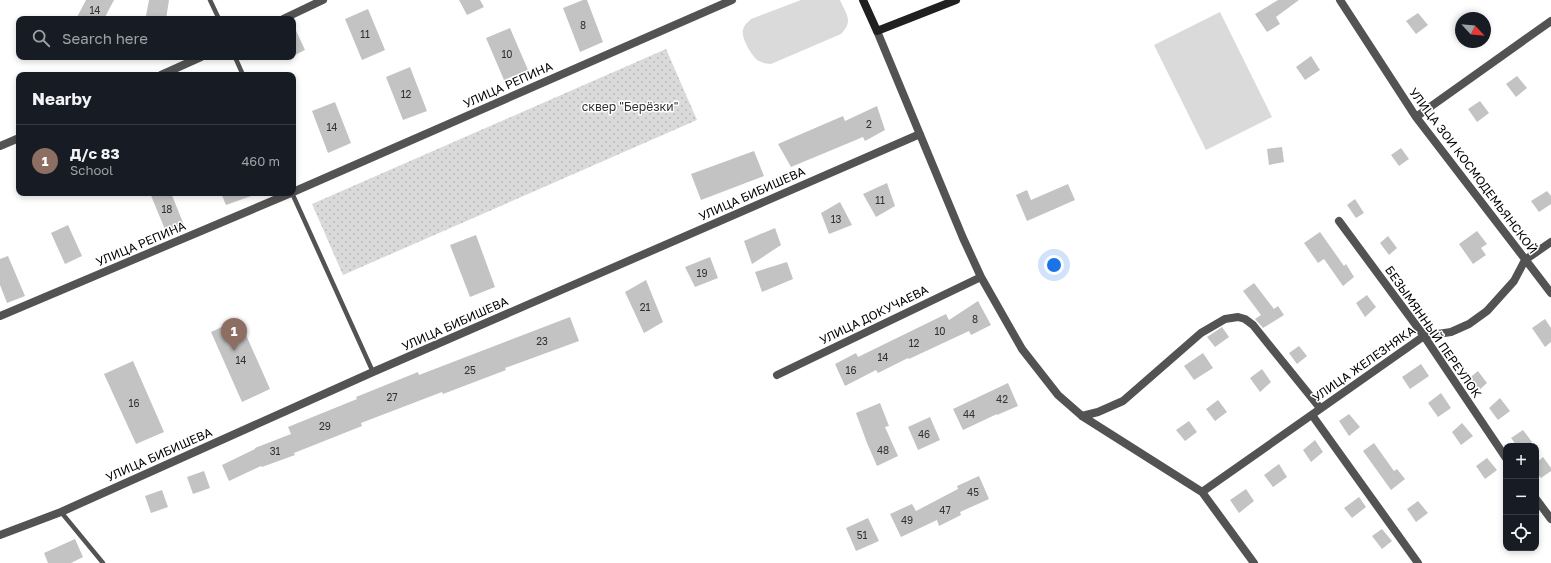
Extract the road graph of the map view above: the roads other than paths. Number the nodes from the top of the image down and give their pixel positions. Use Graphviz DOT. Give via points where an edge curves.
graph roads {
  1 [pos="210,0"];
  2 [pos="323,0"];
  3 [pos="732,0"];
  4 [pos="863,0"];
  5 [pos="956,0"];
  6 [pos="1340,0"];
  7 [pos="218,16"];
  8 [pos="289,16"];
  9 [pos="1551,21"];
  10 [pos="877,32"];
  11 [pos="194,60"];
  12 [pos="236,60"];
  13 [pos="168,72"];
  14 [pos="242,72"];
  15 [pos="1416,117"];
  16 [pos="920,134"];
  17 [pos="16,139"];
  18 [pos="0,146"];
  19 [pos="296,191"];
  20 [pos="285,196"];
  21 [pos="293,196"];
  22 [pos="1339,221"];
  23 [pos="1551,242"];
  24 [pos="1525,260"];
  25 [pos="981,276"];
  26 [pos="1551,293"];
  27 [pos="0,316"];
  28 [pos="1424,336"];
  29 [pos="374,372"];
  30 [pos="777,376"];
  31 [pos="1320,408"];
  32 [pos="1312,415"];
  33 [pos="1082,416"];
  34 [pos="1503,454"];
  35 [pos="1202,492"];
  36 [pos="1539,503"];
  37 [pos="61,512"];
  38 [pos="1551,519"];
  39 [pos="0,535"];
  40 [pos="103,563"];
  41 [pos="1254,563"];
  42 [pos="1418,563"];
  1 -- 7 [label="lane"];
  2 -- 8 [label="street"];
  3 -- 19 [label="street, УЛИЦА РЕПИНА"];
  4 -- 10 [label="street"];
  5 -- 10 [label="street"];
  6 -- 15 [label="street, УЛИЦА ЗОИ КОСМОДЕМЬЯНСКОЙ"];
  9 -- 15 [label="street"];
  10 -- 16 [label="street"];
  11 -- 13 [label="street"];
  12 -- 14 [label="lane"];
  15 -- 24 [label="street, УЛИЦА ЗОИ КОСМОДЕМЬЯНСКОЙ"];
  16 -- 25 [label="street"];
  16 -- 29 [label="street, УЛИЦА БИБИШЕВА"];
  17 -- 18 [label="street"];
  20 -- 27 [label="street, УЛИЦА РЕПИНА"];
  21 -- 29 [label="lane"];
  22 -- 28 [label="street, БЕЗЫМЯННЫЙ ПЕРЕУЛОК"];
  23 -- 24 [label="street, УЛИЦА ЖЕЛЕЗНЯКА"];
  24 -- 26 [label="street, УЛИЦА ЗОИ КОСМОДЕМЬЯНСКОЙ"];
  24 -- 28 [label="street, УЛИЦА ЖЕЛЕЗНЯКА" via="1514,281 1487,311 1469,324 1451,332"];
  25 -- 30 [label="street, УЛИЦА ДОКУЧАЕВА"];
  25 -- 33 [label="street" via="1022,349 1058,395"];
  28 -- 31 [label="street, УЛИЦА ЖЕЛЕЗНЯКА"];
  28 -- 34 [label="street, БЕЗЫМЯННЫЙ ПЕРЕУЛОК"];
  29 -- 37 [label="street, УЛИЦА БИБИШЕВА"];
  31 -- 32 [label="street, УЛИЦА ЖЕЛЕЗНЯКА"];
  31 -- 33 [label="street" via="1253,325 1238,317 1225,319 1201,333 1123,401"];
  32 -- 35 [label="street, УЛИЦА ЖЕЛЕЗНЯКА"];
  32 -- 42 [label="street"];
  33 -- 35 [label="street"];
  35 -- 41 [label="street"];
  36 -- 38 [label="street"];
  37 -- 39 [label="street, УЛИЦА БИБИШЕВА"];
  37 -- 40 [label="lane"];
}
